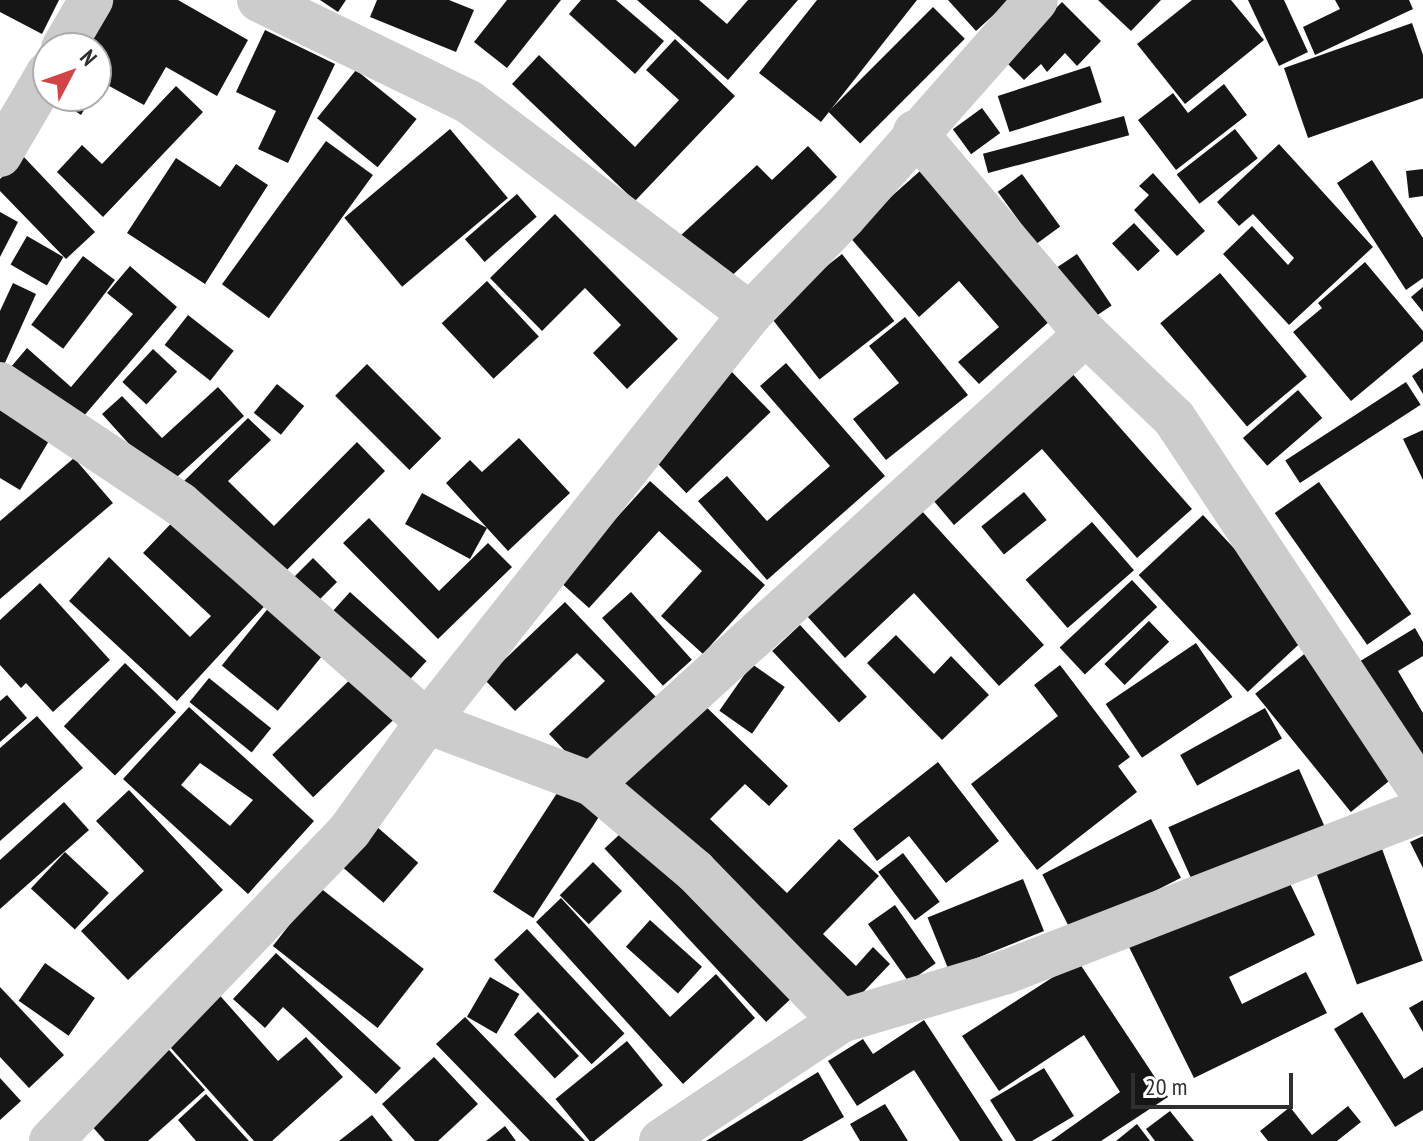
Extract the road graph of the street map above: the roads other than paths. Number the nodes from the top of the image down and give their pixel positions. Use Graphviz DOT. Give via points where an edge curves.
graph roads {
  1 [pos="91,0"];
  2 [pos="259,0"];
  3 [pos="1036,0"];
  4 [pos="72,32"];
  5 [pos="32,100"];
  6 [pos="915,132"];
  7 [pos="0,155"];
  8 [pos="750,314"];
  9 [pos="1086,334"];
  10 [pos="0,384"];
  11 [pos="427,722"];
  12 [pos="592,784"];
  13 [pos="1423,794"];
  14 [pos="1423,810"];
  15 [pos="841,1021"];
  16 [pos="51,1141"];
  17 [pos="661,1141"];
  1 -- 4 [label="street"];
  2 -- 8 [label="street" via="469,102"];
  3 -- 6 [label="street"];
  5 -- 7 [label="street"];
  6 -- 8 [label="street" via="845,216"];
  6 -- 9 [label="street"];
  8 -- 11 [label="street"];
  9 -- 12 [label="street"];
  9 -- 13 [label="street" via="1174,418"];
  10 -- 11 [label="street" via="180,504"];
  11 -- 12 [label="street"];
  11 -- 16 [label="street" via="350,830"];
  12 -- 15 [label="street" via="695,871"];
  14 -- 15 [label="street" via="1006,972"];
  15 -- 17 [label="street"];
}
